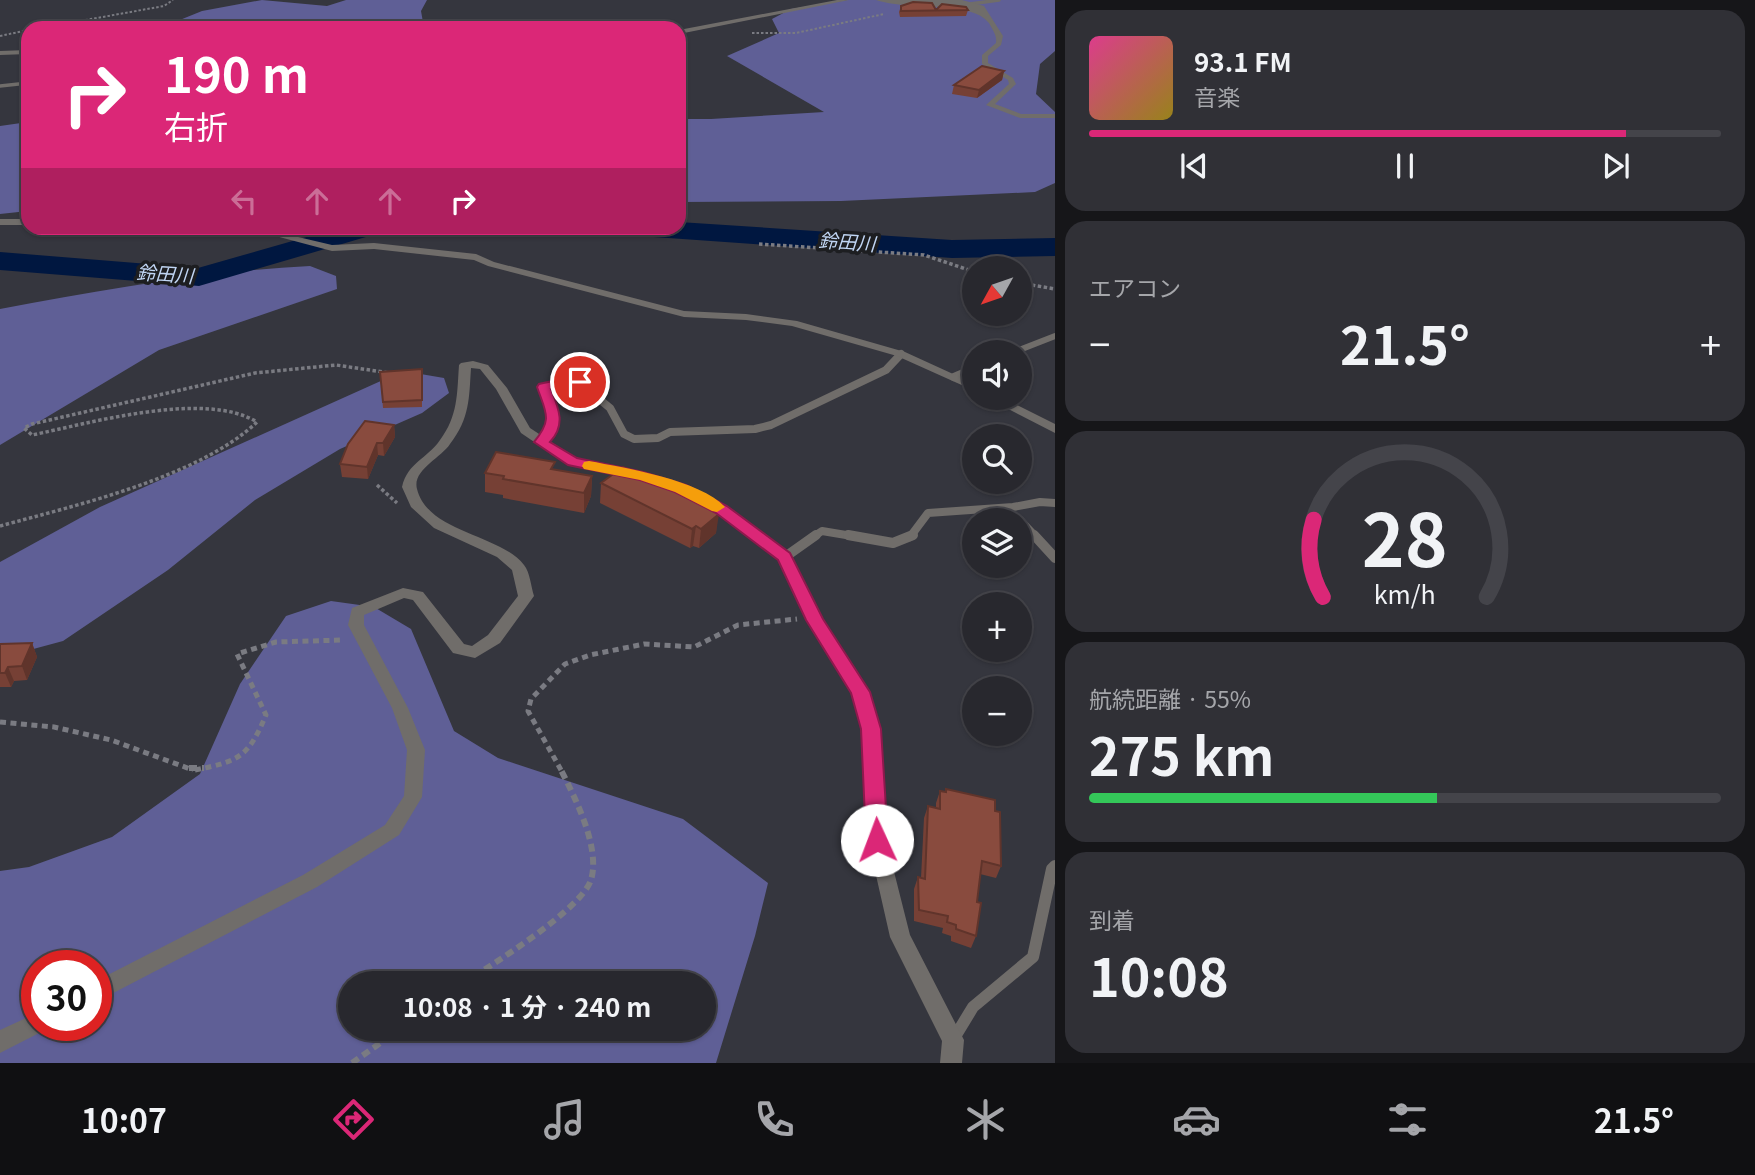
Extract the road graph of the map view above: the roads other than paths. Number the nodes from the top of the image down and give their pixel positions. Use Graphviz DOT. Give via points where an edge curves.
graph roads {
  1 [pos="846,0"];
  2 [pos="878,0"];
  3 [pos="999,0"];
  4 [pos="932,1"];
  5 [pos="970,4"];
  6 [pos="686,31"];
  7 [pos="21,52"];
  8 [pos="0,53"];
  9 [pos="21,84"];
  10 [pos="0,86"];
  11 [pos="1055,116"];
  12 [pos="0,222"];
  13 [pos="21,222"];
  14 [pos="278,235"];
  15 [pos="1055,337"];
  16 [pos="1032,345"];
  17 [pos="901,354"];
  18 [pos="962,374"];
  19 [pos="954,377"];
  20 [pos="962,381"];
  21 [pos="1017,410"];
  22 [pos="1055,429"];
  23 [pos="541,442"];
  24 [pos="1055,503"];
  25 [pos="962,508"];
  26 [pos="1009,508"];
  27 [pos="1032,533"];
  28 [pos="785,557"];
  29 [pos="1055,558"];
  30 [pos="1055,866"];
  31 [pos="112,984"];
  32 [pos="21,1031"];
  33 [pos="953,1040"];
  34 [pos="0,1042"];
  35 [pos="951,1063"];
  1 -- 6 [label="street"];
  2 -- 4 [label="street"];
  3 -- 5 [label="lane"];
  4 -- 5 [label="street"];
  5 -- 11 [label="street" via="985,9 1000,36 999,44 985,55 985,64 1013,84 990,104 1020,116"];
  7 -- 8 [label="street"];
  9 -- 10 [label="lane"];
  12 -- 13 [label="street"];
  14 -- 17 [label="street" via="332,248 374,246 476,257 684,314 793,323"];
  15 -- 16 [label="lane"];
  17 -- 19 [label="street"];
  17 -- 23 [label="lane" via="886,370 771,425 670,432 657,438 634,439 624,434 610,408 580,382 551,383 544,387 553,413 552,431"];
  18 -- 19 [label="lane"];
  19 -- 20 [label="street"];
  21 -- 22 [label="street"];
  23 -- 28 [label="street" via="573,462 681,488 721,510"];
  23 -- 31 [label="street" via="525,430 484,367 466,365 462,412 445,443 412,474 409,486 416,504 439,525 502,554 519,568 526,596 494,639 475,652 460,649 418,596 402,593 357,612 356,625 400,708 416,750 413,797 392,830 310,881"];
  24 -- 26 [label="lane" via="1035,500"];
  25 -- 28 [label="lane" via="929,513 913,536 893,543 822,531"];
  27 -- 29 [label="lane"];
  28 -- 33 [label="street" via="813,617 860,692 871,729 877,840 900,937"];
  30 -- 33 [label="lane" via="1033,957 973,1007"];
  32 -- 34 [label="street"];
  33 -- 35 [label="street"];
}
